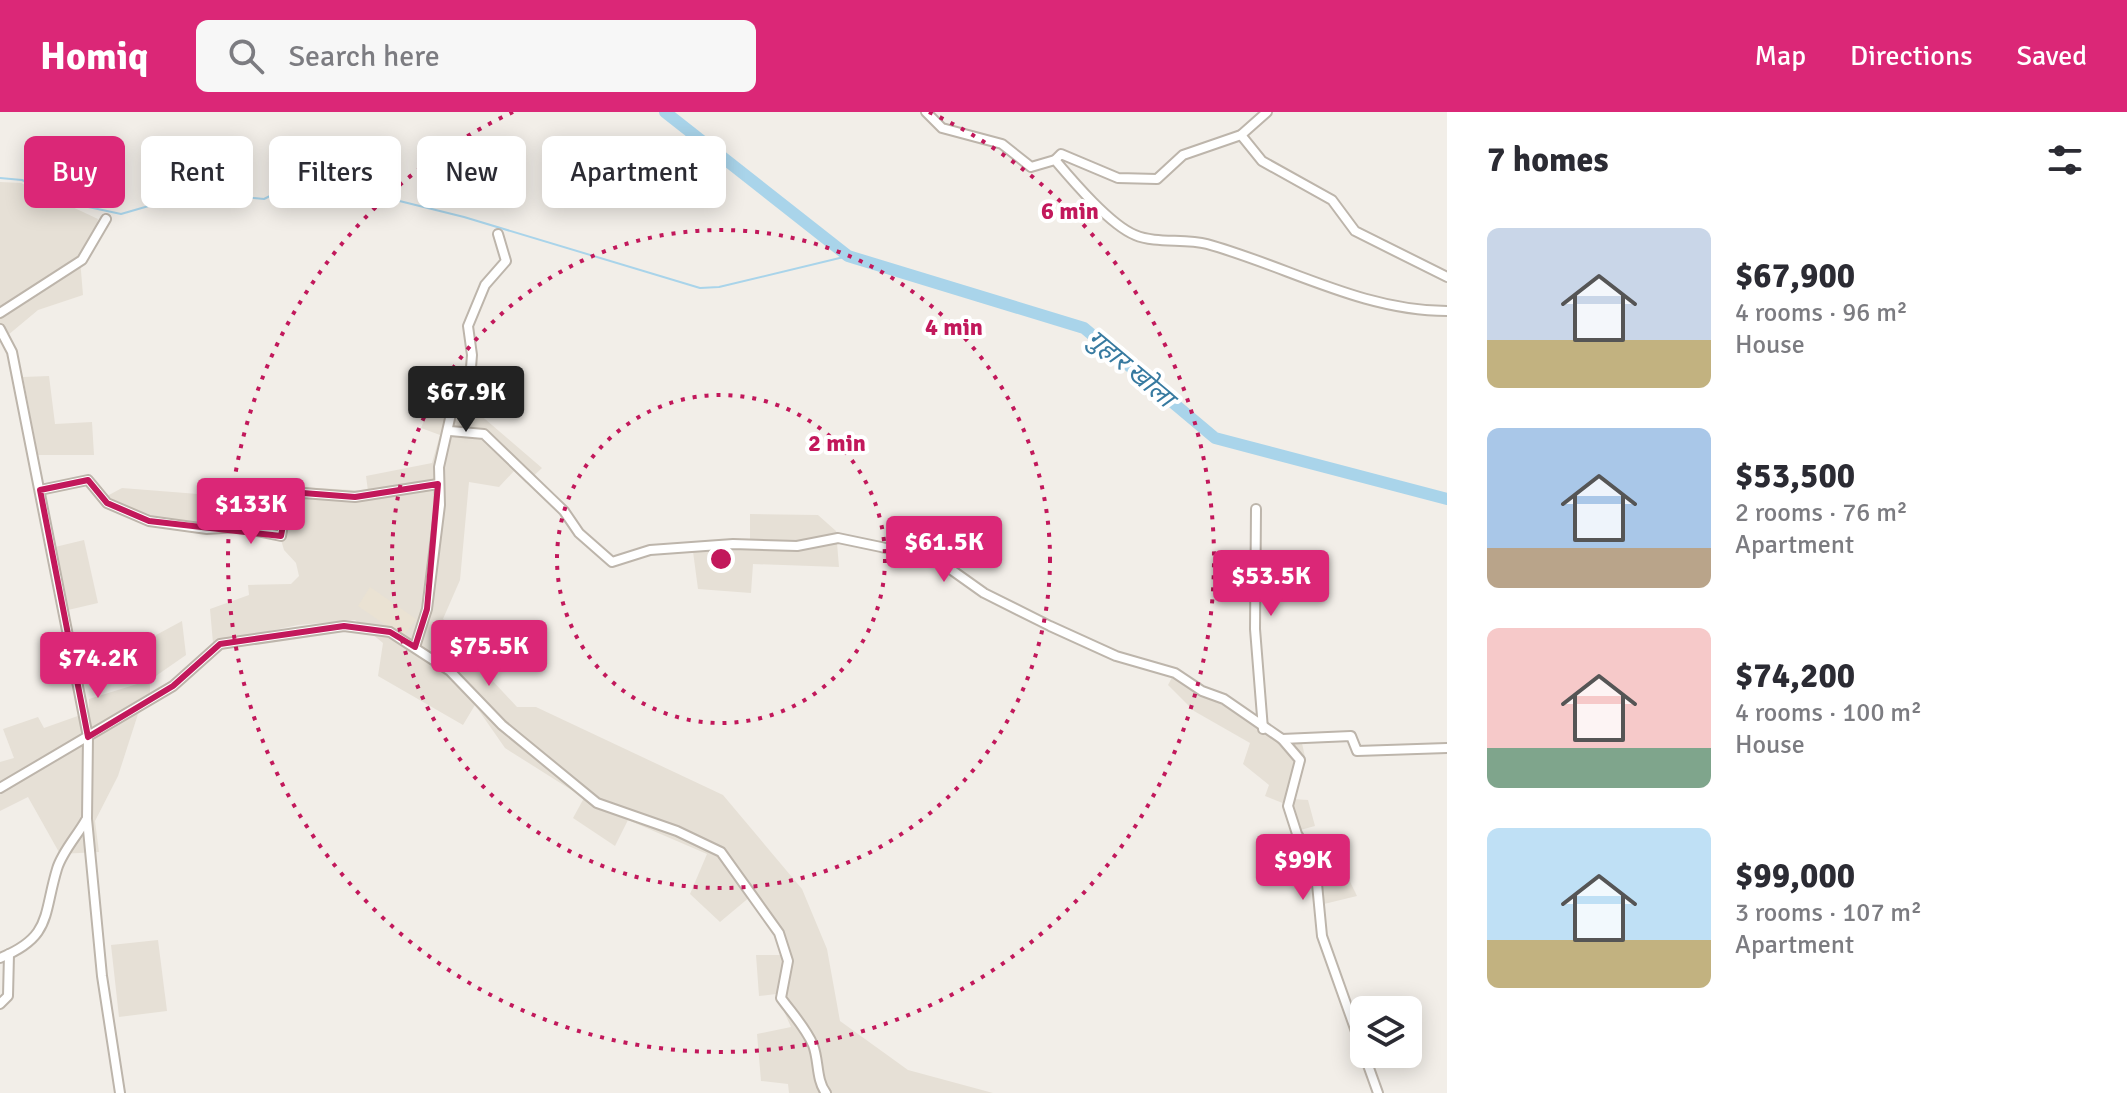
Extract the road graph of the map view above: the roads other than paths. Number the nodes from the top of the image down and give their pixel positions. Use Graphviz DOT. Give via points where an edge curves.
graph roads {
  1 [pos="926,112"];
  2 [pos="1267,112"];
  3 [pos="1241,135"];
  4 [pos="1055,160"];
  5 [pos="106,219"];
  6 [pos="498,234"];
  7 [pos="1447,277"];
  8 [pos="1447,311"];
  9 [pos="0,313"];
  10 [pos="0,329"];
  11 [pos="450,431"];
  12 [pos="438,484"];
  13 [pos="40,490"];
  14 [pos="1256,509"];
  15 [pos="415,647"];
  16 [pos="1263,729"];
  17 [pos="88,737"];
  18 [pos="1282,739"];
  19 [pos="1447,748"];
  20 [pos="0,788"];
  21 [pos="87,819"];
  22 [pos="9,954"];
  23 [pos="0,958"];
  24 [pos="0,1004"];
  25 [pos="1350,1015"];
  26 [pos="1369,1068"];
  27 [pos="120,1093"];
  28 [pos="826,1093"];
  29 [pos="1378,1093"];
  1 -- 4 [label="street" via="942,128 1002,144 1031,167"];
  2 -- 3 [label="street"];
  3 -- 4 [label="street" via="1183,155 1157,179 1118,178 1061,154"];
  3 -- 7 [label="street" via="1262,161 1332,200 1355,231"];
  4 -- 8 [label="street" via="1081,192 1134,235 1197,242 1349,294"];
  5 -- 9 [label="street" via="82,260"];
  6 -- 11 [label="street" via="506,261 485,285 468,326 470,380 453,405"];
  10 -- 13 [label="street" via="12,352"];
  11 -- 12 [label="street"];
  11 -- 16 [label="street" via="484,434 612,562 650,550 797,546 838,538 939,561 984,593 1050,626 1116,656 1175,673 1224,699"];
  12 -- 13 [label="street" via="355,497 303,493 286,509 281,536 238,527 207,529 149,521 107,503 88,480"];
  12 -- 15 [label="street" via="427,609"];
  13 -- 17 [label="street"];
  14 -- 16 [label="street" via="1255,629"];
  15 -- 17 [label="street" via="390,632 344,626 220,644 173,686"];
  15 -- 28 [label="street" via="450,671 502,725 597,803 721,852 779,933 788,961 781,998 811,1041"];
  16 -- 18 [label="street"];
  17 -- 20 [label="street"];
  17 -- 21 [label="street"];
  18 -- 19 [label="street" via="1351,736 1357,751"];
  18 -- 25 [label="street" via="1300,760 1288,806 1315,863 1322,936"];
  21 -- 22 [label="street" via="57,869 39,933"];
  21 -- 27 [label="street"];
  22 -- 23 [label="street"];
  22 -- 24 [label="street" via="8,996"];
  26 -- 29 [label="street"];
}
